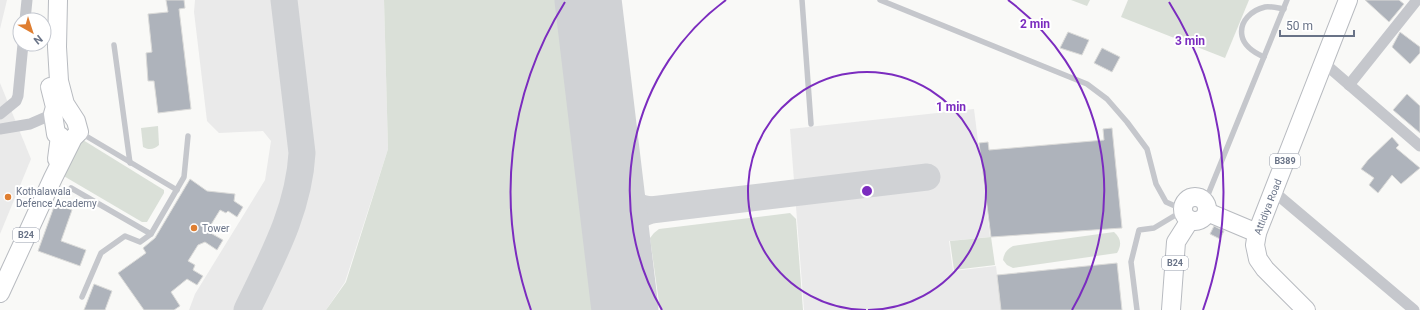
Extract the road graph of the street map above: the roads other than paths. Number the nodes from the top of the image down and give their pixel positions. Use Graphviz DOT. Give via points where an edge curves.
graph roads {
  1 [pos="27,0"];
  2 [pos="48,0"];
  3 [pos="58,0"];
  4 [pos="802,0"];
  5 [pos="880,0"];
  6 [pos="1287,0"];
  7 [pos="1348,0"];
  8 [pos="1417,0"];
  9 [pos="1284,9"];
  10 [pos="26,12"];
  11 [pos="114,46"];
  12 [pos="22,52"];
  13 [pos="1264,57"];
  14 [pos="1324,63"];
  15 [pos="1349,85"];
  16 [pos="0,114"];
  17 [pos="53,114"];
  18 [pos="30,124"];
  19 [pos="811,124"];
  20 [pos="0,129"];
  21 [pos="79,132"];
  22 [pos="56,134"];
  23 [pos="188,136"];
  24 [pos="1420,146"];
  25 [pos="130,163"];
  26 [pos="54,178"];
  27 [pos="71,188"];
  28 [pos="177,190"];
  29 [pos="1273,191"];
  30 [pos="1206,207"];
  31 [pos="1187,215"];
  32 [pos="1257,233"];
  33 [pos="151,234"];
  34 [pos="0,293"];
  35 [pos="82,297"];
  36 [pos="1137,310"];
  37 [pos="1171,310"];
  38 [pos="1306,310"];
  39 [pos="1414,310"];
  1 -- 10 [label="street"];
  2 -- 17 [label="main road, B24" via="47,72 55,107"];
  3 -- 21 [label="main road" via="59,81 65,104 76,121"];
  4 -- 19 [label="lane"];
  5 -- 31 [label="lane" via="1087,84 1107,99 1147,149 1156,184 1166,202"];
  6 -- 9 [label="lane"];
  7 -- 14 [label="main road, Attidiya Road / B389"];
  8 -- 15 [label="street"];
  9 -- 13 [label="lane"];
  9 -- 13 [label="lane" via="1266,7 1258,10 1246,17 1242,25 1242,36 1247,46"];
  11 -- 25 [label="lane"];
  12 -- 16 [label="street" via="18,96 16,101"];
  13 -- 30 [label="lane"];
  14 -- 15 [label="street"];
  14 -- 29 [label="main road, Attidiya Road / B389"];
  15 -- 24 [label="street"];
  17 -- 18 [label="street"];
  17 -- 22 [label="main road, B24"];
  18 -- 20 [label="street"];
  18 -- 22 [label="street" via="47,127"];
  21 -- 25 [label="lane"];
  21 -- 26 [label="main road, B24" via="73,138"];
  22 -- 26 [label="main road, B24" via="60,136"];
  23 -- 28 [label="lane" via="184,177"];
  25 -- 28 [label="lane"];
  26 -- 34 [label="main road, B24"];
  27 -- 33 [label="lane"];
  28 -- 33 [label="lane"];
  29 -- 32 [label="main road, Attidiya Road / B389"];
  29 -- 39 [label="street"];
  30 -- 31 [label="main road" via="1202,219"];
  30 -- 32 [label="main road"];
  31 -- 36 [label="lane" via="1154,228 1138,230 1131,262"];
  31 -- 37 [label="main road, B24" via="1176,242"];
  32 -- 38 [label="main road, Attidiya Road / B389" via="1255,245 1258,259"];
  33 -- 35 [label="lane" via="140,242 125,236 101,253"];
}
